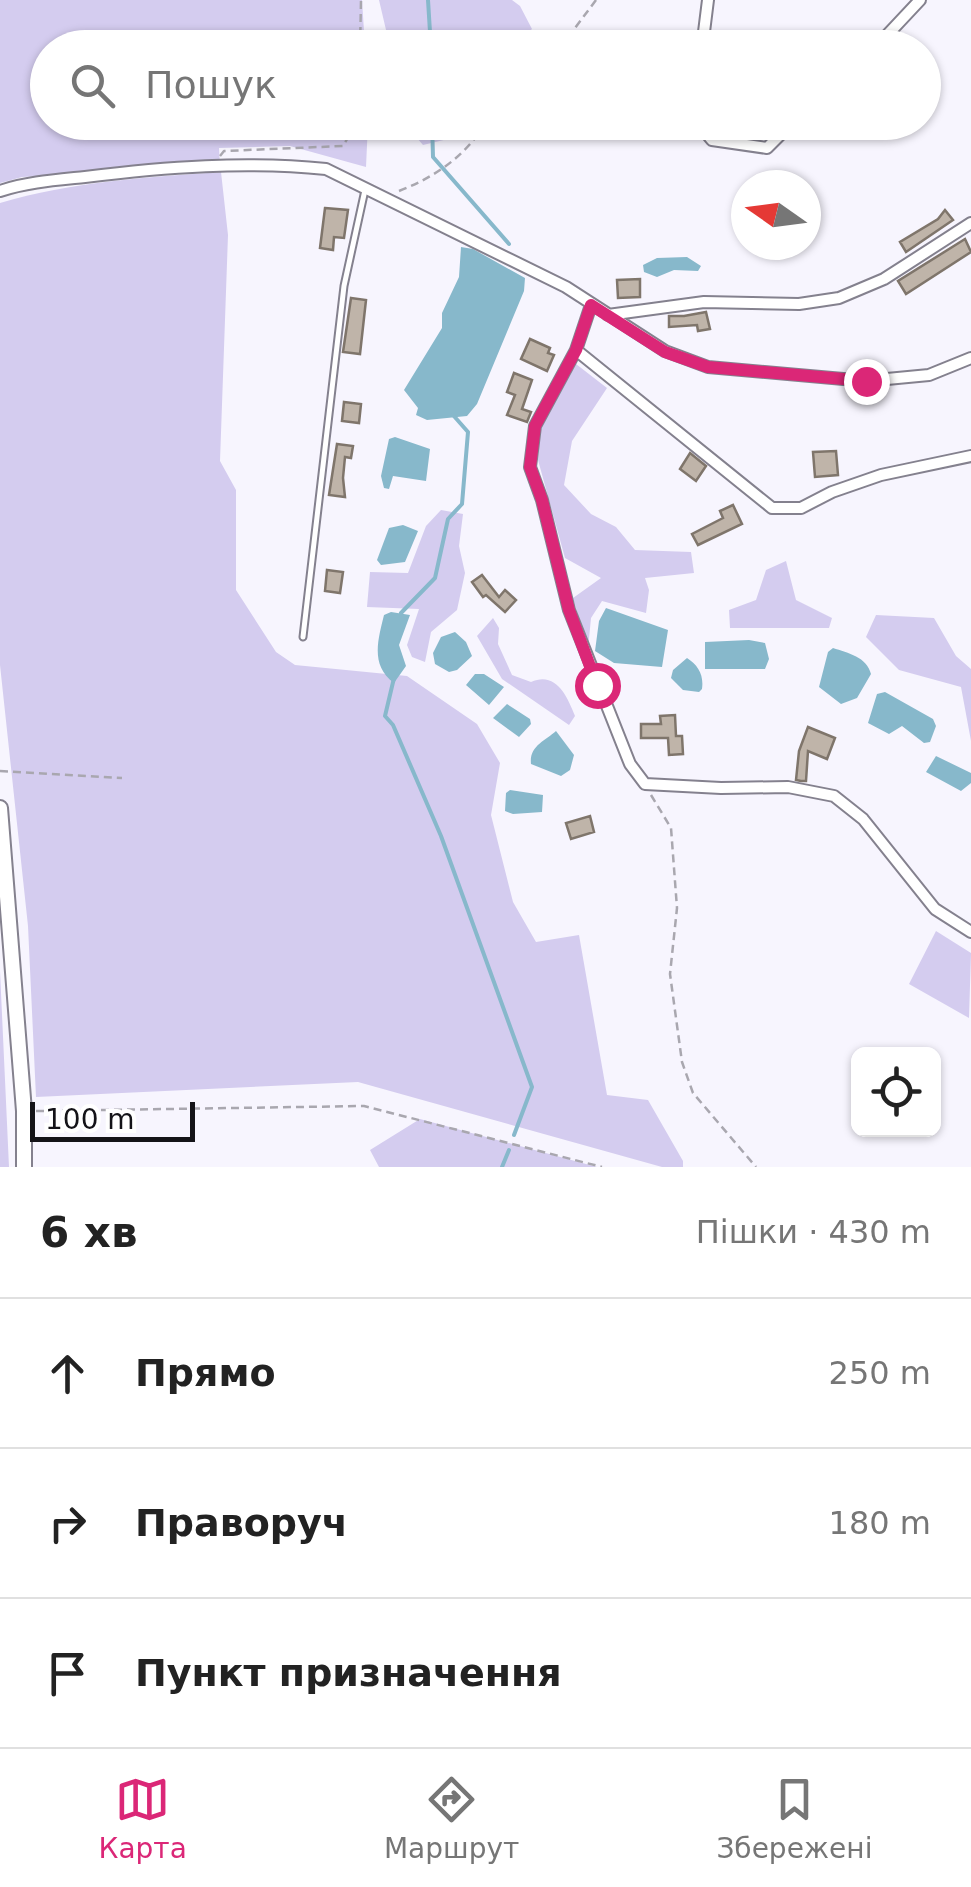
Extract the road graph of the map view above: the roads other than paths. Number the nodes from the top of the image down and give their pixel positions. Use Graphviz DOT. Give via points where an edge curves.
graph roads {
  1 [pos="708,0"];
  2 [pos="920,0"];
  3 [pos="704,30"];
  4 [pos="892,30"];
  5 [pos="712,140"];
  6 [pos="775,140"];
  7 [pos="366,188"];
  8 [pos="0,191"];
  9 [pos="971,223"];
  10 [pos="591,305"];
  11 [pos="608,315"];
  12 [pos="576,350"];
  13 [pos="971,358"];
  14 [pos="971,456"];
  15 [pos="303,637"];
  16 [pos="0,808"];
  17 [pos="971,932"];
  18 [pos="24,1167"];
  1 -- 3 [label="street"];
  2 -- 4 [label="street"];
  5 -- 6 [label="street" via="767,148"];
  7 -- 8 [label="street" via="326,169 284,165 109,174"];
  7 -- 10 [label="street"];
  7 -- 15 [label="lane" via="344,286"];
  9 -- 11 [label="street" via="884,279 840,298 704,302"];
  10 -- 11 [label="street"];
  10 -- 12 [label="street"];
  11 -- 13 [label="street" via="665,352 708,367 866,381 929,375"];
  12 -- 14 [label="street" via="772,508 801,508 881,475"];
  12 -- 17 [label="street" via="535,426 530,467 569,610 630,764 644,784 788,787 834,796 863,820 936,909"];
  16 -- 18 [label="street"];
}
